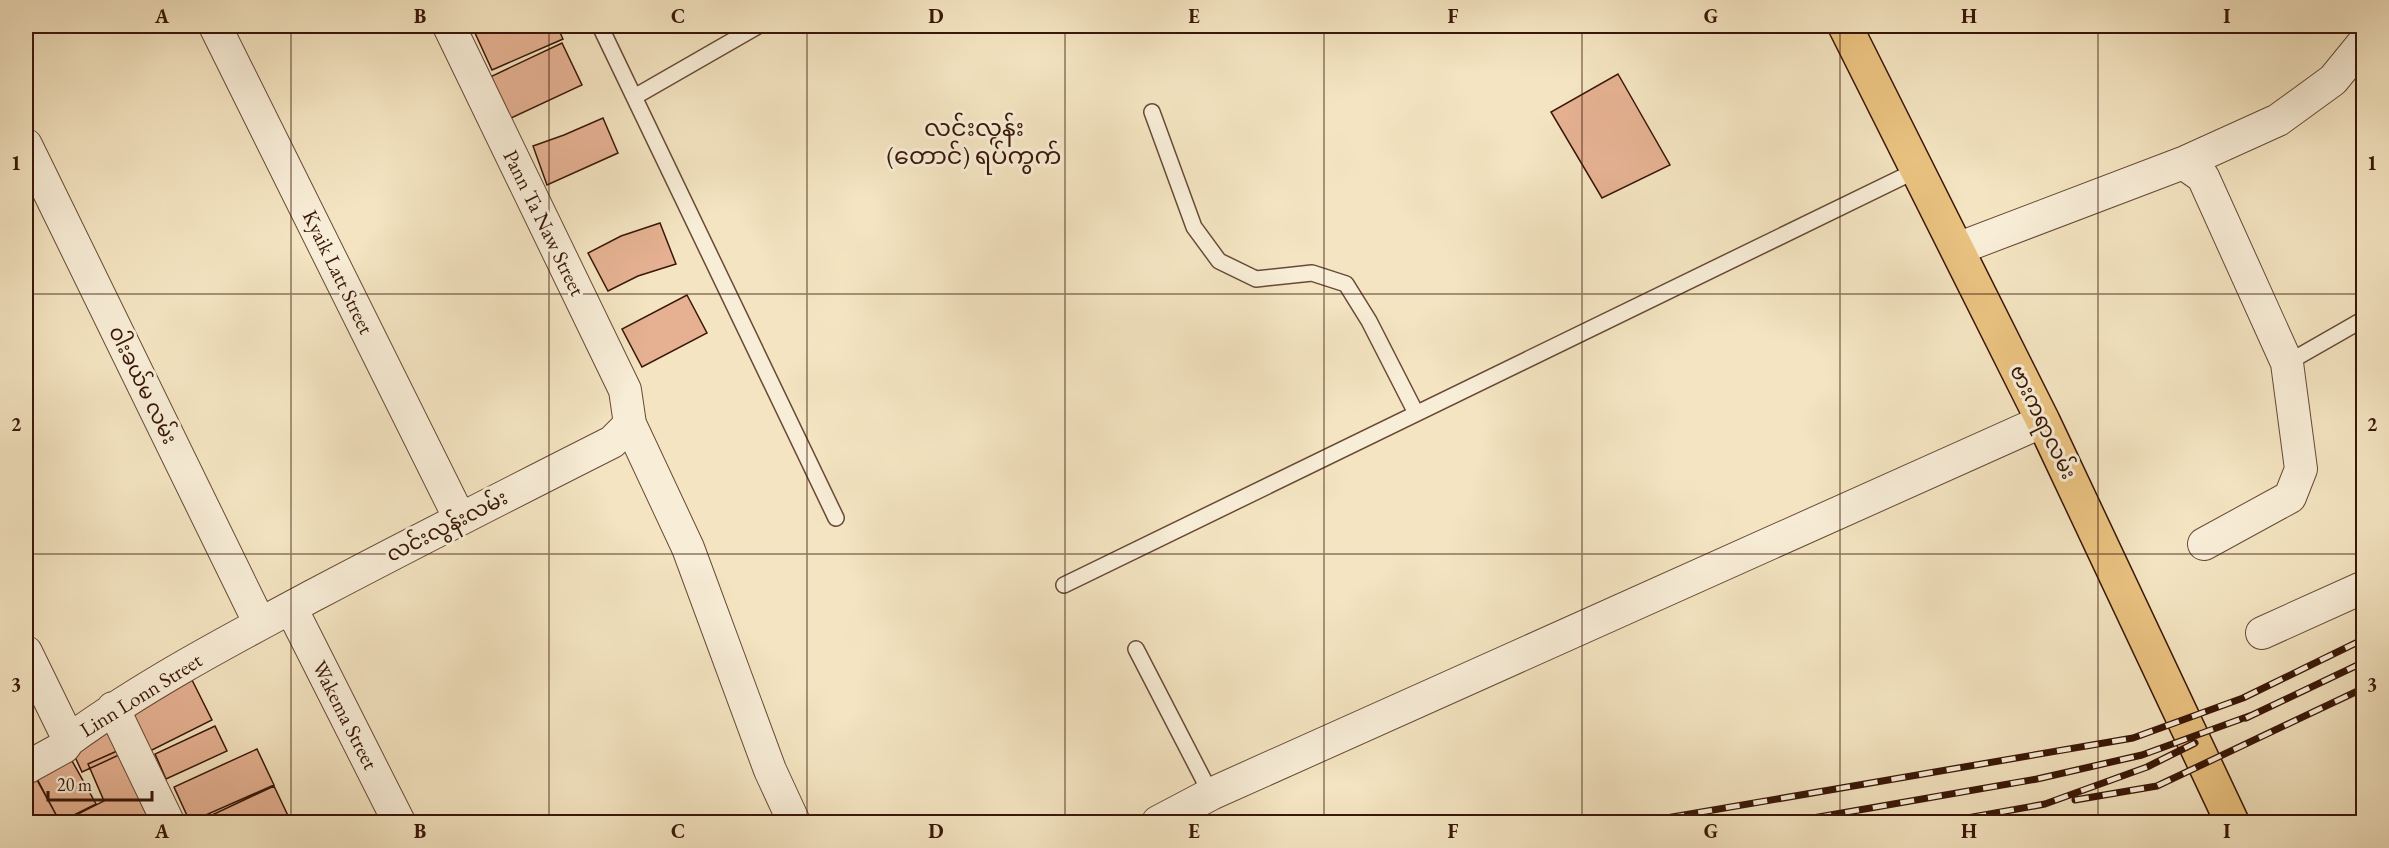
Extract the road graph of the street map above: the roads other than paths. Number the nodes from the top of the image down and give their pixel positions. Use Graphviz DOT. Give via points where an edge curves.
graph roads {
  1 [pos="215,26"];
  2 [pos="448,26"];
  3 [pos="600,26"];
  4 [pos="758,26"];
  5 [pos="1845,26"];
  6 [pos="2364,42"];
  7 [pos="636,96"];
  8 [pos="1152,112"];
  9 [pos="26,145"];
  10 [pos="2183,163"];
  11 [pos="1917,171"];
  12 [pos="1957,249"];
  13 [pos="2364,319"];
  14 [pos="2287,363"];
  15 [pos="1416,413"];
  16 [pos="2043,421"];
  17 [pos="630,424"];
  18 [pos="836,518"];
  19 [pos="460,519"];
  20 [pos="2205,544"];
  21 [pos="1064,585"];
  22 [pos="2364,587"];
  23 [pos="291,608"];
  24 [pos="260,624"];
  25 [pos="2262,633"];
  26 [pos="1136,649"];
  27 [pos="26,651"];
  28 [pos="113,708"];
  29 [pos="69,740"];
  30 [pos="26,768"];
  31 [pos="1211,794"];
  32 [pos="168,822"];
  33 [pos="399,822"];
  34 [pos="794,822"];
  35 [pos="1158,822"];
  36 [pos="2232,822"];
  1 -- 19 [label="street, Kyaik Latt Street"];
  2 -- 17 [label="street, Pann Ta Naw Street" via="625,390"];
  3 -- 7 [label="lane"];
  4 -- 7 [label="lane"];
  5 -- 11 [label="main road, ဗားကရာလမ်း"];
  6 -- 10 [label="street" via="2333,80 2278,120"];
  7 -- 18 [label="lane"];
  8 -- 15 [label="lane" via="1194,227 1219,261 1256,279 1312,273 1346,284"];
  9 -- 24 [label="street, ဝါးခယ်မ လမ်း"];
  10 -- 12 [label="street"];
  10 -- 14 [label="street" via="2203,177"];
  11 -- 12 [label="main road, ဗားကရာလမ်း"];
  11 -- 15 [label="lane"];
  12 -- 16 [label="main road, ဗားကရာလမ်း"];
  13 -- 14 [label="lane"];
  14 -- 20 [label="street" via="2301,469 2290,496"];
  15 -- 21 [label="lane"];
  16 -- 31 [label="street"];
  16 -- 36 [label="main road, ဗားကရာလမ်း"];
  17 -- 19 [label="street, လင်းလွန်းလမ်း" via="612,442"];
  17 -- 34 [label="street, Pann Ta Naw Street" via="688,548 770,770"];
  19 -- 23 [label="street, လင်းလွန်းလမ်း"];
  22 -- 25 [label="street"];
  23 -- 24 [label="street, လင်းလွန်းလမ်း"];
  23 -- 33 [label="street, Wakema Street"];
  24 -- 28 [label="street, Linn Lonn Street"];
  26 -- 31 [label="lane"];
  27 -- 29 [label="street"];
  28 -- 29 [label="street, Linn Lonn Street"];
  28 -- 32 [label="street"];
  29 -- 30 [label="street, Linn Lonn Street" via="64,747"];
  31 -- 35 [label="street"];
}
